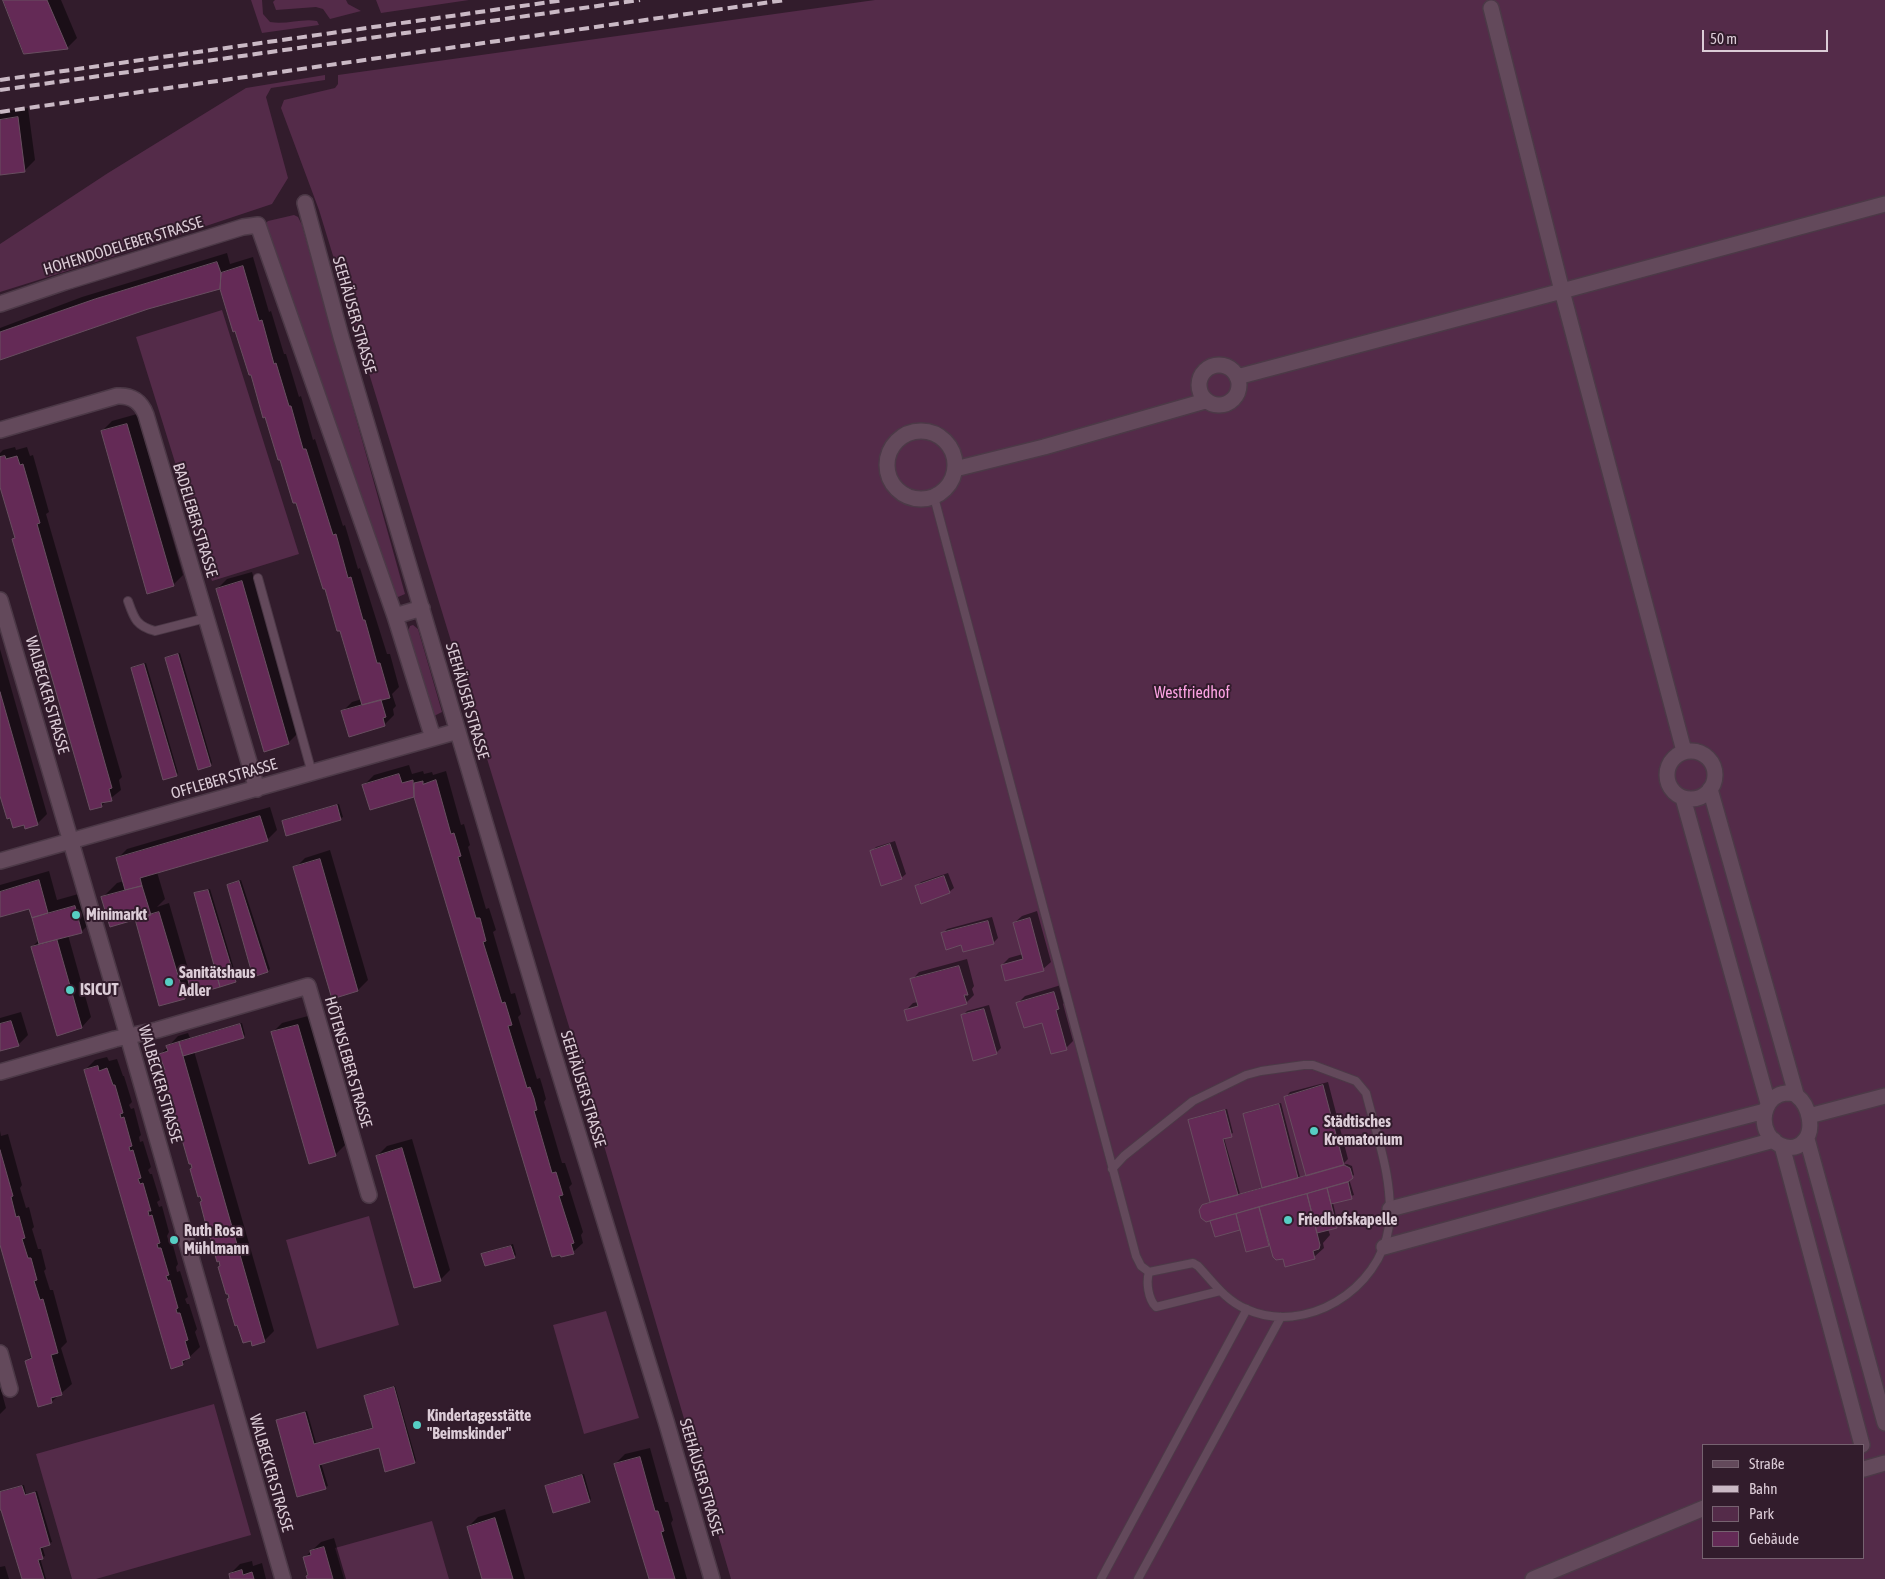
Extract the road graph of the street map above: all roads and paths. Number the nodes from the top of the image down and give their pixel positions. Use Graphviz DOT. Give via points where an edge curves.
graph roads {
  1 [pos="1491,8"];
  2 [pos="305,203"];
  3 [pos="1885,204"];
  4 [pos="1562,291"];
  5 [pos="0,304"];
  6 [pos="1237,377"];
  7 [pos="1205,401"];
  8 [pos="0,430"];
  9 [pos="955,469"];
  10 [pos="934,497"];
  11 [pos="258,578"];
  12 [pos="0,600"];
  13 [pos="128,601"];
  14 [pos="422,608"];
  15 [pos="395,616"];
  16 [pos="206,618"];
  17 [pos="458,731"];
  18 [pos="433,738"];
  19 [pos="1684,751"];
  20 [pos="312,773"];
  21 [pos="257,789"];
  22 [pos="1710,789"];
  23 [pos="1683,798"];
  24 [pos="71,841"];
  25 [pos="0,861"];
  26 [pos="128,1035"];
  27 [pos="0,1072"];
  28 [pos="1796,1094"];
  29 [pos="1885,1096"];
  30 [pos="1766,1107"];
  31 [pos="1809,1116"];
  32 [pos="1806,1139"];
  33 [pos="1778,1143"];
  34 [pos="1112,1169"];
  35 [pos="368,1194"];
  36 [pos="1390,1209"];
  37 [pos="1384,1247"];
  38 [pos="1149,1272"];
  39 [pos="1220,1291"];
  40 [pos="1247,1309"];
  41 [pos="1282,1317"];
  42 [pos="0,1353"];
  43 [pos="10,1389"];
  44 [pos="1885,1423"];
  45 [pos="1862,1444"];
  46 [pos="1885,1463"];
  47 [pos="1866,1468"];
  48 [pos="1702,1509"];
  49 [pos="283,1579"];
  50 [pos="712,1579"];
  51 [pos="1101,1579"];
  52 [pos="1138,1579"];
  53 [pos="1534,1579"];
  1 -- 4 [label="street"];
  2 -- 14 [label="street, SEEHÄUSER STRASSE" via="341,337"];
  3 -- 4 [label="street"];
  4 -- 6 [label="street"];
  4 -- 19 [label="street"];
  5 -- 15 [label="street, HOHENDODELEBER STRASSE" via="243,227 258,226"];
  6 -- 7 [label="street" via="1239,384 1233,400 1219,406"];
  6 -- 7 [label="street" via="1233,370 1221,365 1205,370 1198,385"];
  7 -- 9 [label="street"];
  8 -- 16 [label="street, BADELEBER STRASSE" via="111,398 128,397 138,401 146,415"];
  9 -- 10 [label="street" via="951,482"];
  9 -- 10 [label="street" via="950,447 936,434 914,432 894,445 888,460 888,472 896,488 917,499"];
  10 -- 34 [label="lane"];
  11 -- 20 [label="lane"];
  12 -- 24 [label="street, WALBECKER STRASSE"];
  13 -- 16 [label="lane" via="134,620 155,631"];
  14 -- 15 [label="street"];
  14 -- 17 [label="street, SEEHÄUSER STRASSE"];
  15 -- 18 [label="street"];
  16 -- 21 [label="street, BADELEBER STRASSE"];
  17 -- 18 [label="street, OFFLEBER STRASSE"];
  17 -- 50 [label="street, SEEHÄUSER STRASSE"];
  18 -- 20 [label="street, OFFLEBER STRASSE"];
  19 -- 22 [label="street" via="1698,751 1706,755 1715,772"];
  19 -- 23 [label="street" via="1670,761 1667,774 1670,788"];
  20 -- 21 [label="street, OFFLEBER STRASSE"];
  21 -- 24 [label="street, OFFLEBER STRASSE"];
  22 -- 23 [label="street" via="1696,798"];
  22 -- 28 [label="street"];
  23 -- 30 [label="street"];
  24 -- 25 [label="street, OFFLEBER STRASSE"];
  24 -- 26 [label="street, WALBECKER STRASSE"];
  26 -- 27 [label="street, HÖTENSLEBER STRASSE"];
  26 -- 35 [label="street, HÖTENSLEBER STRASSE" via="157,1030 308,986"];
  26 -- 49 [label="street, WALBECKER STRASSE"];
  28 -- 30 [label="street" via="1778,1094"];
  28 -- 31 [label="street"];
  29 -- 31 [label="street"];
  30 -- 33 [label="street" via="1766,1127"];
  30 -- 36 [label="street"];
  31 -- 32 [label="street"];
  32 -- 33 [label="street" via="1801,1145 1789,1148"];
  32 -- 44 [label="street"];
  33 -- 37 [label="street"];
  33 -- 45 [label="street"];
  34 -- 36 [label="lane" via="1198,1098 1256,1072 1313,1065 1356,1081 1365,1090 1389,1182"];
  34 -- 38 [label="lane" via="1138,1260"];
  36 -- 37 [label="lane"];
  37 -- 41 [label="lane" via="1366,1276 1342,1298 1313,1312"];
  38 -- 39 [label="lane" via="1192,1264"];
  38 -- 39 [label="lane" via="1147,1280 1156,1307"];
  39 -- 40 [label="lane"];
  40 -- 41 [label="lane"];
  40 -- 51 [label="lane"];
  41 -- 52 [label="lane"];
  42 -- 43 [label="street"];
  46 -- 47 [label="street"];
  48 -- 53 [label="street"];
}
